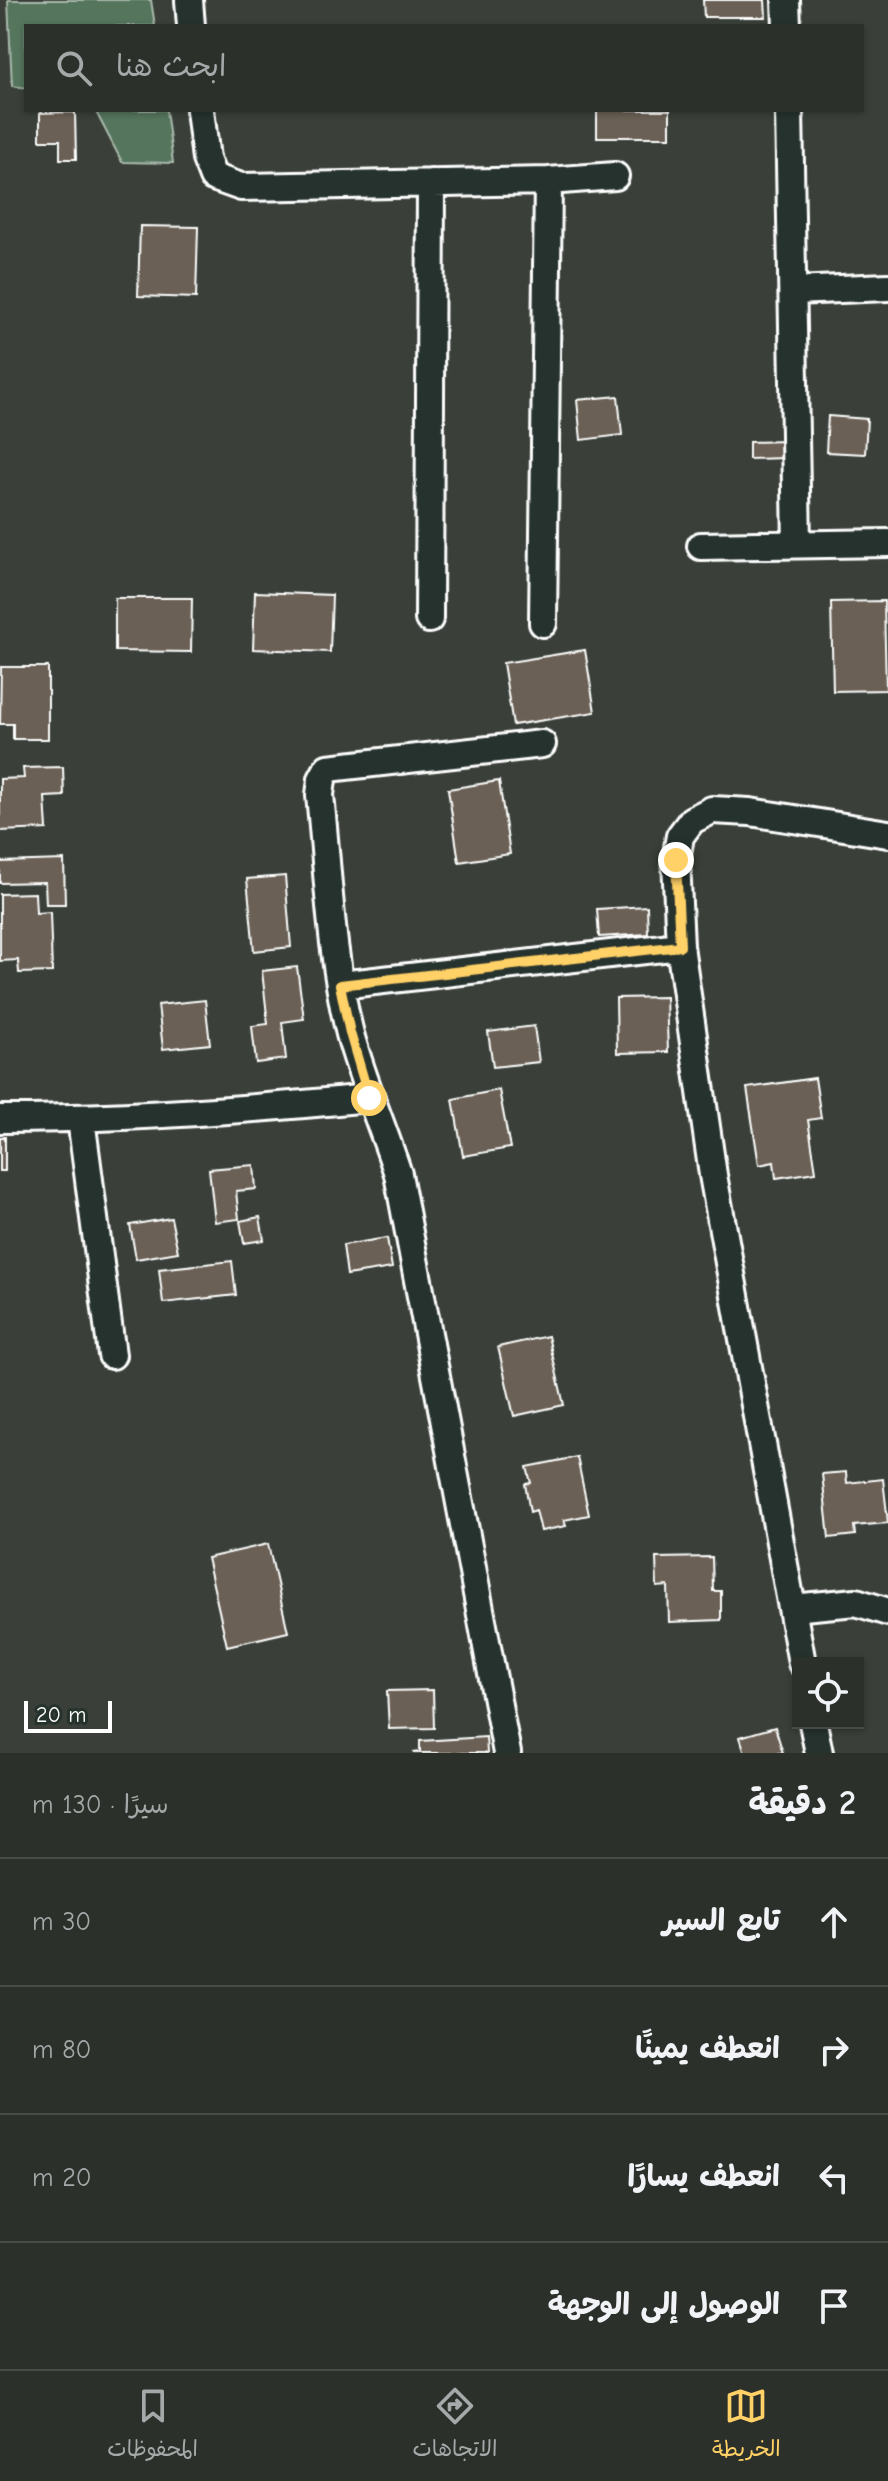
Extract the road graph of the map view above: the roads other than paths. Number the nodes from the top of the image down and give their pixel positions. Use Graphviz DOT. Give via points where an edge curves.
graph roads {
  1 [pos="189,0"];
  2 [pos="786,0"];
  3 [pos="191,24"];
  4 [pos="787,24"];
  5 [pos="200,112"];
  6 [pos="789,112"];
  7 [pos="615,176"];
  8 [pos="548,181"];
  9 [pos="431,183"];
  10 [pos="888,287"];
  11 [pos="793,291"];
  12 [pos="888,543"];
  13 [pos="797,544"];
  14 [pos="701,546"];
  15 [pos="429,619"];
  16 [pos="543,623"];
  17 [pos="542,744"];
  18 [pos="888,834"];
  19 [pos="680,946"];
  20 [pos="340,985"];
  21 [pos="369,1098"];
  22 [pos="0,1119"];
  23 [pos="81,1119"];
  24 [pos="112,1355"];
  25 [pos="792,1608"];
  26 [pos="888,1612"];
  27 [pos="801,1657"];
  28 [pos="814,1729"];
  29 [pos="507,1753"];
  30 [pos="819,1753"];
  1 -- 3 [label="street"];
  2 -- 4 [label="street"];
  5 -- 9 [label="street" via="213,177 241,187"];
  6 -- 11 [label="street"];
  7 -- 8 [label="street"];
  8 -- 9 [label="street"];
  8 -- 16 [label="street"];
  9 -- 15 [label="street"];
  10 -- 11 [label="street"];
  11 -- 13 [label="street"];
  12 -- 13 [label="street"];
  13 -- 14 [label="street"];
  17 -- 20 [label="street" via="328,768 320,795"];
  18 -- 19 [label="street" via="750,812 712,810 692,820 680,836 676,860"];
  19 -- 20 [label="street"];
  19 -- 25 [label="street" via="713,1175"];
  20 -- 21 [label="street"];
  21 -- 23 [label="street"];
  21 -- 29 [label="street" via="398,1174"];
  22 -- 23 [label="street"];
  23 -- 24 [label="street"];
  25 -- 26 [label="street" via="856,1602"];
  25 -- 27 [label="street"];
  28 -- 30 [label="street"];
}
